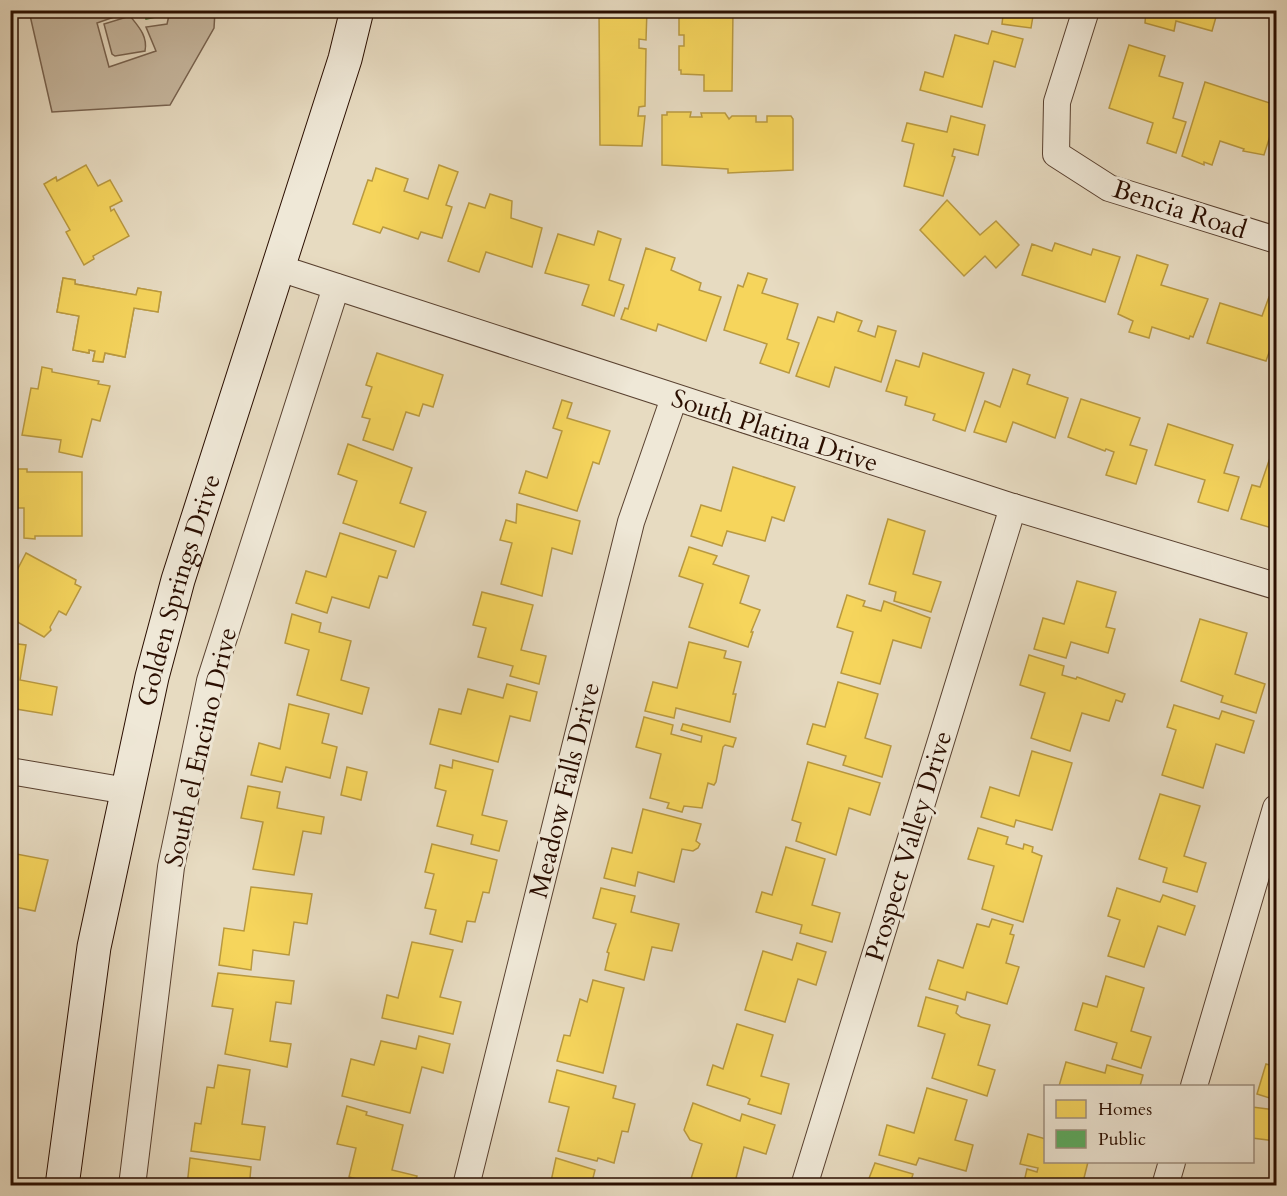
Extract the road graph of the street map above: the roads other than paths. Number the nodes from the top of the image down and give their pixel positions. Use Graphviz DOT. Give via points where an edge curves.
graph roads {
  1 [pos="357,10"];
  2 [pos="1086,10"];
  3 [pos="1276,240"];
  4 [pos="276,267"];
  5 [pos="336,287"];
  6 [pos="674,398"];
  7 [pos="1012,507"];
  8 [pos="1276,586"];
  9 [pos="10,771"];
  10 [pos="127,791"];
  11 [pos="1276,808"];
  12 [pos="1194,1085"];
  13 [pos="1171,1163"];
  14 [pos="62,1185"];
  15 [pos="132,1185"];
  16 [pos="466,1185"];
  17 [pos="804,1185"];
  18 [pos="1165,1185"];
  1 -- 4 [label="main road, Golden Springs Drive" via="345,59"];
  2 -- 3 [label="street, Bencia Road" via="1058,102 1056,154 1109,188"];
  4 -- 5 [label="street, South Platina Drive"];
  4 -- 10 [label="main road, Golden Springs Drive" via="178,580"];
  5 -- 6 [label="street, South Platina Drive"];
  5 -- 15 [label="street, South el Encino Drive" via="210,681 171,867"];
  6 -- 7 [label="street, South Platina Drive"];
  6 -- 16 [label="street, Meadow Falls Drive" via="631,522"];
  7 -- 8 [label="street, South Platina Drive"];
  7 -- 17 [label="street, Prospect Valley Drive"];
  9 -- 10 [label="street"];
  10 -- 14 [label="main road, Golden Springs Drive" via="94,947"];
  11 -- 12 [label="street"];
  13 -- 18 [label="street"];
}
